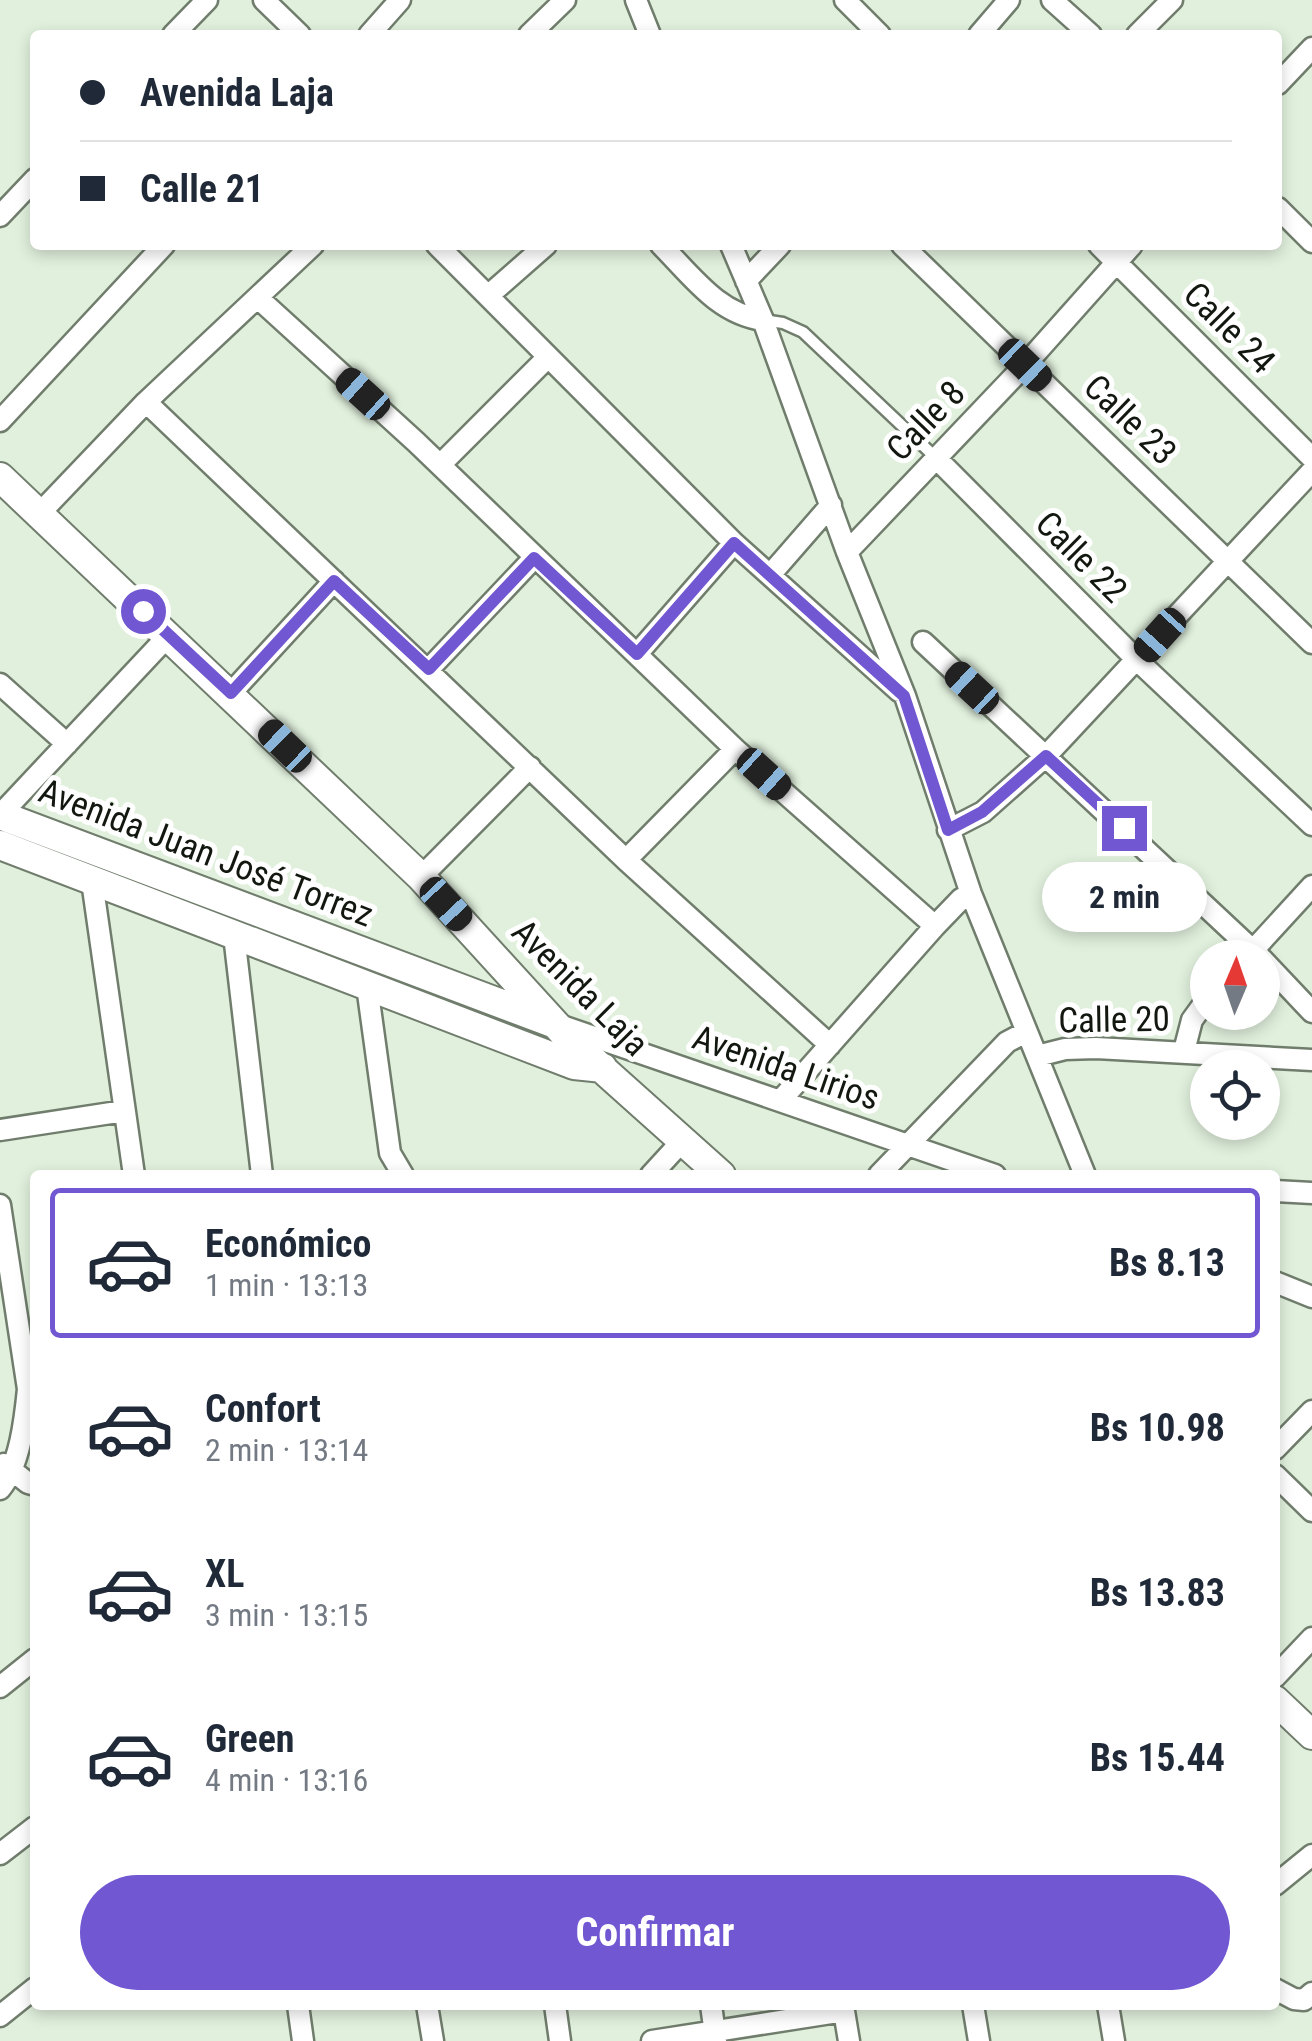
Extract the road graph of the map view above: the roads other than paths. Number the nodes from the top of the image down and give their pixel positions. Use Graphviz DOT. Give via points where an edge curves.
graph roads {
  1 [pos="207,0"];
  2 [pos="264,0"];
  3 [pos="400,0"];
  4 [pos="566,0"];
  5 [pos="845,0"];
  6 [pos="1009,0"];
  7 [pos="1052,0"];
  8 [pos="1172,0"];
  9 [pos="638,2"];
  10 [pos="178,30"];
  11 [pos="295,30"];
  12 [pos="373,30"];
  13 [pos="534,30"];
  14 [pos="648,30"];
  15 [pos="875,30"];
  16 [pos="983,30"];
  17 [pos="1085,30"];
  18 [pos="1143,30"];
  19 [pos="1312,48"];
  20 [pos="1282,80"];
  21 [pos="30,184"];
  22 [pos="1282,212"];
  23 [pos="0,216"];
  24 [pos="1311,239"];
  25 [pos="159,250"];
  26 [pos="308,250"];
  27 [pos="441,250"];
  28 [pos="540,250"];
  29 [pos="666,250"];
  30 [pos="734,250"];
  31 [pos="775,250"];
  32 [pos="907,250"];
  33 [pos="1104,250"];
  34 [pos="1128,250"];
  35 [pos="1117,262"];
  36 [pos="746,282"];
  37 [pos="489,295"];
  38 [pos="258,298"];
  39 [pos="763,320"];
  40 [pos="548,357"];
  41 [pos="1025,365"];
  42 [pos="146,402"];
  43 [pos="0,421"];
  44 [pos="935,457"];
  45 [pos="1312,458"];
  46 [pos="440,465"];
  47 [pos="1312,470"];
  48 [pos="0,477"];
  49 [pos="830,505"];
  50 [pos="40,513"];
  51 [pos="734,543"];
  52 [pos="848,552"];
  53 [pos="534,558"];
  54 [pos="1228,560"];
  55 [pos="770,575"];
  56 [pos="334,581"];
  57 [pos="169,636"];
  58 [pos="923,642"];
  59 [pos="1312,642"];
  60 [pos="637,654"];
  61 [pos="1138,660"];
  62 [pos="429,669"];
  63 [pos="0,684"];
  64 [pos="231,693"];
  65 [pos="904,696"];
  66 [pos="67,744"];
  67 [pos="736,748"];
  68 [pos="1046,756"];
  69 [pos="530,767"];
  70 [pos="0,815"];
  71 [pos="1312,824"];
  72 [pos="948,830"];
  73 [pos="0,845"];
  74 [pos="626,860"];
  75 [pos="420,877"];
  76 [pos="92,881"];
  77 [pos="1312,886"];
  78 [pos="972,894"];
  79 [pos="935,926"];
  80 [pos="234,935"];
  81 [pos="1239,940"];
  82 [pos="1269,940"];
  83 [pos="1280,980"];
  84 [pos="367,986"];
  85 [pos="1312,1012"];
  86 [pos="554,1024"];
  87 [pos="1190,1028"];
  88 [pos="1026,1032"];
  89 [pos="830,1045"];
  90 [pos="1184,1051"];
  91 [pos="1037,1056"];
  92 [pos="1312,1060"];
  93 [pos="603,1068"];
  94 [pos="781,1100"];
  95 [pos="124,1111"];
  96 [pos="0,1130"];
  97 [pos="684,1139"];
  98 [pos="908,1144"];
  99 [pos="133,1170"];
  100 [pos="261,1170"];
  101 [pos="400,1170"];
  102 [pos="656,1170"];
  103 [pos="716,1170"];
  104 [pos="884,1170"];
  105 [pos="981,1170"];
  106 [pos="1084,1170"];
  107 [pos="1280,1191"];
  108 [pos="1312,1193"];
  109 [pos="0,1205"];
  110 [pos="1280,1284"];
  111 [pos="1312,1297"];
  112 [pos="1312,1411"];
  113 [pos="1280,1444"];
  114 [pos="6,1465"];
  115 [pos="1280,1480"];
  116 [pos="30,1482"];
  117 [pos="0,1489"];
  118 [pos="1312,1510"];
  119 [pos="1312,1638"];
  120 [pos="30,1663"];
  121 [pos="1280,1672"];
  122 [pos="0,1687"];
  123 [pos="1280,1711"];
  124 [pos="1312,1735"];
  125 [pos="30,1830"];
  126 [pos="0,1854"];
  127 [pos="1312,1855"];
  128 [pos="1280,1880"];
  129 [pos="30,1992"];
  130 [pos="1280,1992"];
  131 [pos="1312,1993"];
  132 [pos="299,2010"];
  133 [pos="428,2010"];
  134 [pos="555,2010"];
  135 [pos="712,2010"];
  136 [pos="835,2010"];
  137 [pos="844,2010"];
  138 [pos="975,2010"];
  139 [pos="1109,2010"];
  140 [pos="0,2016"];
  141 [pos="715,2036"];
  142 [pos="303,2041"];
  143 [pos="433,2041"];
  144 [pos="560,2041"];
  145 [pos="652,2041"];
  146 [pos="849,2041"];
  147 [pos="978,2041"];
  148 [pos="1114,2041"];
  1 -- 10 [label="street"];
  2 -- 11 [label="street"];
  3 -- 12 [label="street"];
  4 -- 13 [label="street"];
  5 -- 15 [label="street"];
  6 -- 16 [label="street"];
  7 -- 17 [label="street"];
  8 -- 18 [label="street"];
  9 -- 14 [label="street"];
  19 -- 20 [label="street"];
  21 -- 23 [label="street"];
  22 -- 24 [label="street"];
  25 -- 43 [label="street"];
  26 -- 38 [label="street"];
  27 -- 37 [label="street"];
  28 -- 37 [label="street"];
  29 -- 39 [label="street" via="716,300 742,317"];
  30 -- 36 [label="street"];
  31 -- 36 [label="street"];
  32 -- 41 [label="street, Calle 23"];
  33 -- 35 [label="street, Calle 24"];
  34 -- 35 [label="street, Calle 8"];
  35 -- 41 [label="street, Calle 8"];
  35 -- 45 [label="street, Calle 24"];
  36 -- 39 [label="street"];
  37 -- 40 [label="street"];
  38 -- 42 [label="street"];
  38 -- 46 [label="street"];
  39 -- 44 [label="lane" via="803,332"];
  39 -- 49 [label="street"];
  40 -- 46 [label="street"];
  40 -- 51 [label="street"];
  41 -- 44 [label="street, Calle 8"];
  41 -- 54 [label="street, Calle 23"];
  42 -- 50 [label="street"];
  42 -- 56 [label="street"];
  44 -- 52 [label="street, Calle 8"];
  44 -- 61 [label="street, Calle 22"];
  46 -- 53 [label="street"];
  47 -- 54 [label="street"];
  48 -- 50 [label="street, Avenida Laja"];
  49 -- 52 [label="street"];
  49 -- 55 [label="street"];
  50 -- 57 [label="street, Avenida Laja"];
  51 -- 55 [label="street"];
  51 -- 60 [label="street"];
  52 -- 65 [label="street"];
  53 -- 60 [label="street"];
  53 -- 62 [label="street"];
  54 -- 59 [label="street, Calle 23"];
  54 -- 61 [label="street"];
  55 -- 65 [label="street"];
  56 -- 62 [label="street"];
  56 -- 64 [label="street"];
  57 -- 64 [label="street, Avenida Laja"];
  57 -- 66 [label="street"];
  58 -- 68 [label="street"];
  60 -- 67 [label="street"];
  61 -- 68 [label="street"];
  61 -- 71 [label="street, Calle 22"];
  62 -- 69 [label="street"];
  63 -- 66 [label="street"];
  64 -- 75 [label="street, Avenida Laja"];
  65 -- 72 [label="street"];
  66 -- 70 [label="street"];
  67 -- 74 [label="street"];
  67 -- 79 [label="street"];
  68 -- 72 [label="street" via="982,812"];
  68 -- 81 [label="street"];
  69 -- 74 [label="street"];
  69 -- 75 [label="street"];
  70 -- 86 [label="street, Avenida Juan José Torrez"];
  72 -- 78 [label="street"];
  73 -- 76 [label="street"];
  74 -- 89 [label="street"];
  75 -- 86 [label="street, Avenida Laja"];
  76 -- 80 [label="street"];
  76 -- 95 [label="street"];
  77 -- 82 [label="street"];
  78 -- 79 [label="street"];
  78 -- 88 [label="street"];
  79 -- 89 [label="street"];
  80 -- 84 [label="street"];
  80 -- 100 [label="street"];
  83 -- 85 [label="street"];
  84 -- 93 [label="street" via="574,1065"];
  84 -- 101 [label="street" via="390,1153"];
  86 -- 93 [label="street, Avenida Laja"];
  86 -- 94 [label="street, Avenida Lirios"];
  87 -- 90 [label="street"];
  88 -- 91 [label="street"];
  88 -- 98 [label="street" via="1007,1042"];
  89 -- 94 [label="street"];
  90 -- 91 [label="street, Calle 20" via="1064,1049"];
  90 -- 92 [label="street, Calle 20"];
  91 -- 106 [label="street"];
  93 -- 97 [label="street, Avenida Laja"];
  94 -- 98 [label="street, Avenida Lirios"];
  95 -- 96 [label="street"];
  95 -- 99 [label="street"];
  97 -- 102 [label="street"];
  97 -- 103 [label="street, Avenida Laja"];
  98 -- 104 [label="street"];
  98 -- 105 [label="street, Avenida Lirios"];
  107 -- 108 [label="street"];
  109 -- 114 [label="street" via="28,1389"];
  110 -- 111 [label="street"];
  112 -- 113 [label="street"];
  114 -- 116 [label="street"];
  114 -- 117 [label="street"];
  115 -- 118 [label="street"];
  119 -- 121 [label="street"];
  120 -- 122 [label="street"];
  123 -- 124 [label="street"];
  125 -- 126 [label="street"];
  127 -- 128 [label="street"];
  129 -- 140 [label="street"];
  130 -- 131 [label="street" via="1294,2000"];
  132 -- 142 [label="street"];
  133 -- 143 [label="street"];
  134 -- 144 [label="street"];
  135 -- 141 [label="street"];
  136 -- 141 [label="street"];
  137 -- 146 [label="street"];
  138 -- 147 [label="street"];
  139 -- 148 [label="street"];
  141 -- 145 [label="street"];
}
